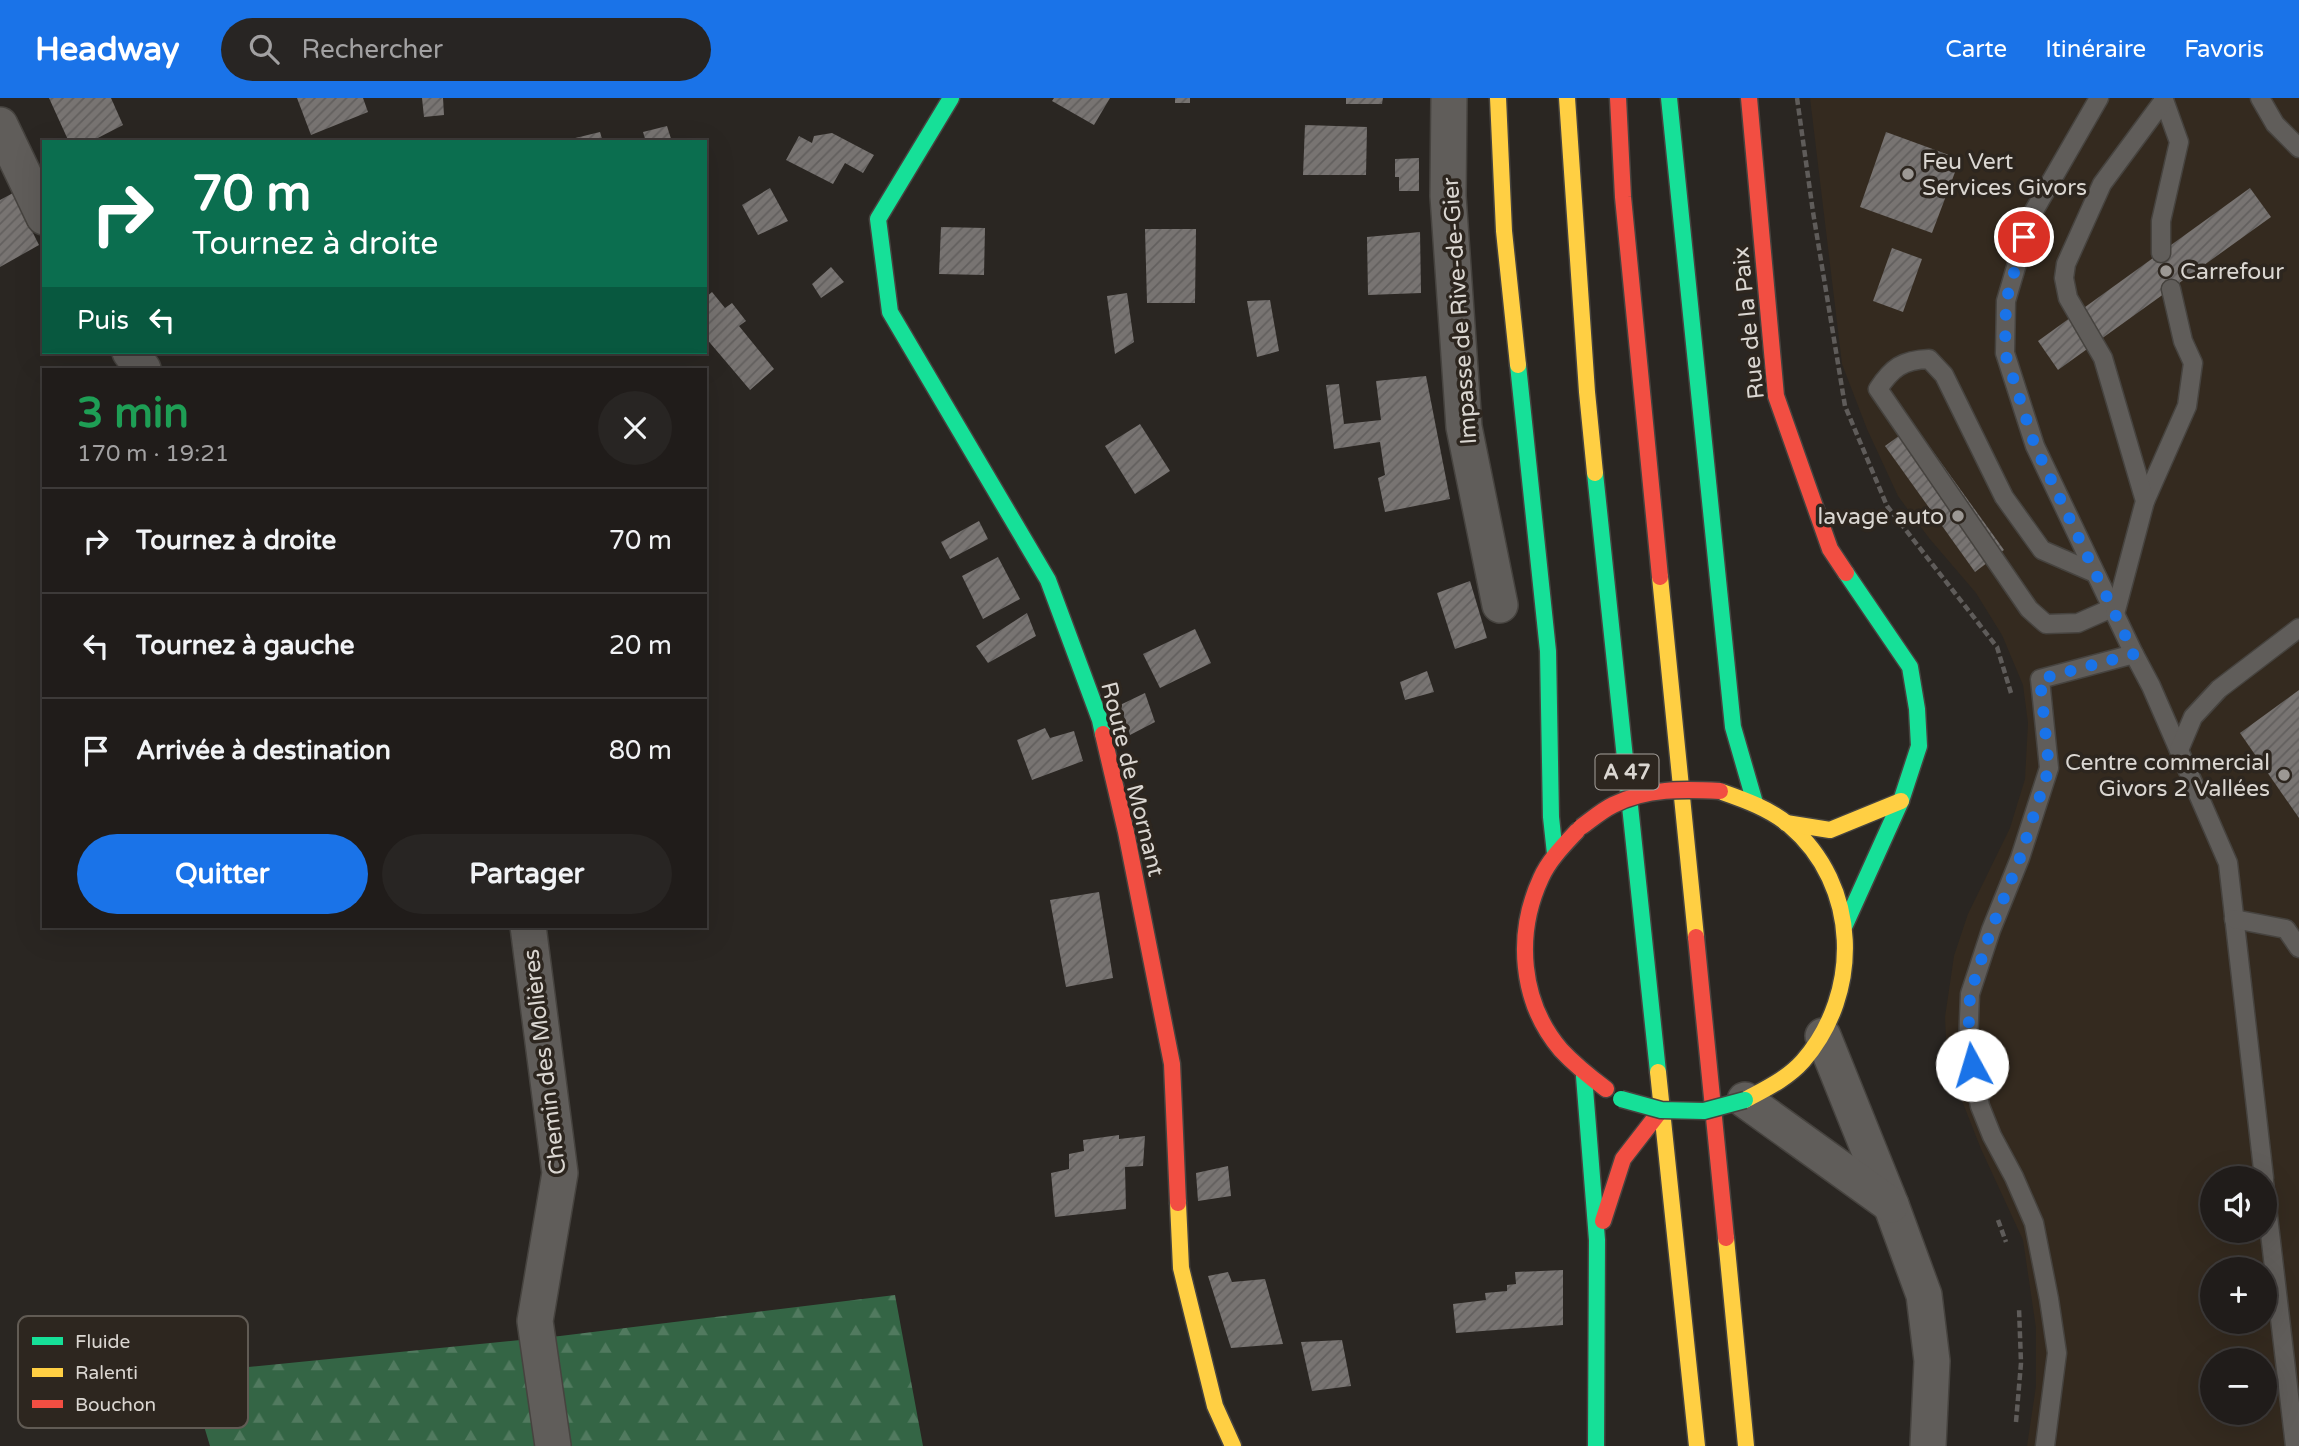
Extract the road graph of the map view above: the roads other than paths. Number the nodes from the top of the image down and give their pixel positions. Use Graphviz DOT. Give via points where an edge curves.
graph roads {
  1 [pos="951,98"];
  2 [pos="1449,98"];
  3 [pos="1498,98"];
  4 [pos="1567,98"];
  5 [pos="1618,98"];
  6 [pos="1669,98"];
  7 [pos="1749,98"];
  8 [pos="2099,98"];
  9 [pos="2260,98"];
  10 [pos="2163,99"];
  11 [pos="0,125"];
  12 [pos="2299,148"];
  13 [pos="42,213"];
  14 [pos="2161,253"];
  15 [pos="2171,289"];
  16 [pos="132,354"];
  17 [pos="142,368"];
  18 [pos="2145,502"];
  19 [pos="2095,573"];
  20 [pos="1500,605"];
  21 [pos="2113,611"];
  22 [pos="2299,628"];
  23 [pos="2134,654"];
  24 [pos="2179,750"];
  25 [pos="1901,801"];
  26 [pos="1755,803"];
  27 [pos="1786,823"];
  28 [pos="1555,854"];
  29 [pos="2234,919"];
  30 [pos="1845,925"];
  31 [pos="528,928"];
  32 [pos="2299,948"];
  33 [pos="1823,1036"];
  34 [pos="1584,1076"];
  35 [pos="1745,1100"];
  36 [pos="1661,1110"];
  37 [pos="2262,1166"];
  38 [pos="1891,1205"];
  39 [pos="1597,1240"];
  40 [pos="2271,1243"];
  41 [pos="553,1446"];
  42 [pos="1233,1446"];
  43 [pos="1596,1446"];
  44 [pos="1696,1446"];
  45 [pos="1746,1446"];
  46 [pos="1928,1446"];
  47 [pos="2045,1446"];
  48 [pos="2295,1446"];
  1 -- 42 [label="main road, Route de Mornant" via="878,219 890,312 1048,580 1100,720 1172,1064 1181,1268 1215,1406"];
  2 -- 20 [label="street, Impasse de Rive-de-Gier" via="1448,196 1464,427"];
  3 -- 28 [label="main road" via="1504,231 1548,651"];
  4 -- 44 [label="main road, A 47" via="1587,392"];
  5 -- 45 [label="main road, A 47" via="1624,211"];
  6 -- 26 [label="main road" via="1733,727"];
  7 -- 25 [label="main road, Rue de la Paix" via="1776,396 1830,549 1910,667 1919,746"];
  8 -- 19 [label="lane" via="2031,216 2006,301 2005,353 2035,446"];
  9 -- 12 [label="lane" via="2275,124"];
  10 -- 14 [label="lane" via="2179,142 2161,221"];
  10 -- 18 [label="lane" via="2096,194 2064,278 2068,298 2103,358"];
  11 -- 13 [label="street"];
  15 -- 18 [label="lane" via="2193,363 2187,406"];
  16 -- 17 [label="street"];
  18 -- 21 [label="lane"];
  19 -- 21 [label="lane"];
  19 -- 21 [label="lane" via="2042,550 2004,497 1944,374 1929,359 1911,360 1889,372 1878,390 2029,609 2046,624 2078,623"];
  21 -- 23 [label="lane"];
  22 -- 24 [label="lane" via="2219,689 2193,717"];
  23 -- 24 [label="lane"];
  23 -- 47 [label="lane" via="2040,679 2049,768 1970,994 1968,1044 1980,1106 2034,1223 2049,1299 2057,1353"];
  24 -- 29 [label="lane" via="2228,863"];
  25 -- 27 [label="main road" via="1830,830"];
  25 -- 30 [label="main road, Rue de la Paix"];
  26 -- 27 [label="main road"];
  26 -- 28 [label="main road, bridge" via="1720,792 1683,788 1646,793 1612,806 1581,827"];
  27 -- 30 [label="main road" via="1813,849 1832,881"];
  28 -- 34 [label="main road" via="1530,906 1524,964 1540,1020 1555,1045"];
  29 -- 32 [label="lane" via="2286,929"];
  29 -- 37 [label="lane"];
  30 -- 33 [label="main road" via="1841,993"];
  31 -- 41 [label="street, Chemin des Molières" via="560,1173 534,1321"];
  33 -- 35 [label="main road" via="1776,1084"];
  33 -- 38 [label="street"];
  34 -- 36 [label="main road, bridge" via="1621,1098"];
  34 -- 39 [label="main road"];
  35 -- 36 [label="main road, bridge" via="1704,1111"];
  35 -- 38 [label="street"];
  36 -- 39 [label="main road" via="1623,1159"];
  38 -- 46 [label="street" via="1924,1295 1932,1361"];
  39 -- 43 [label="main road"];
  40 -- 48 [label="lane"];
}
